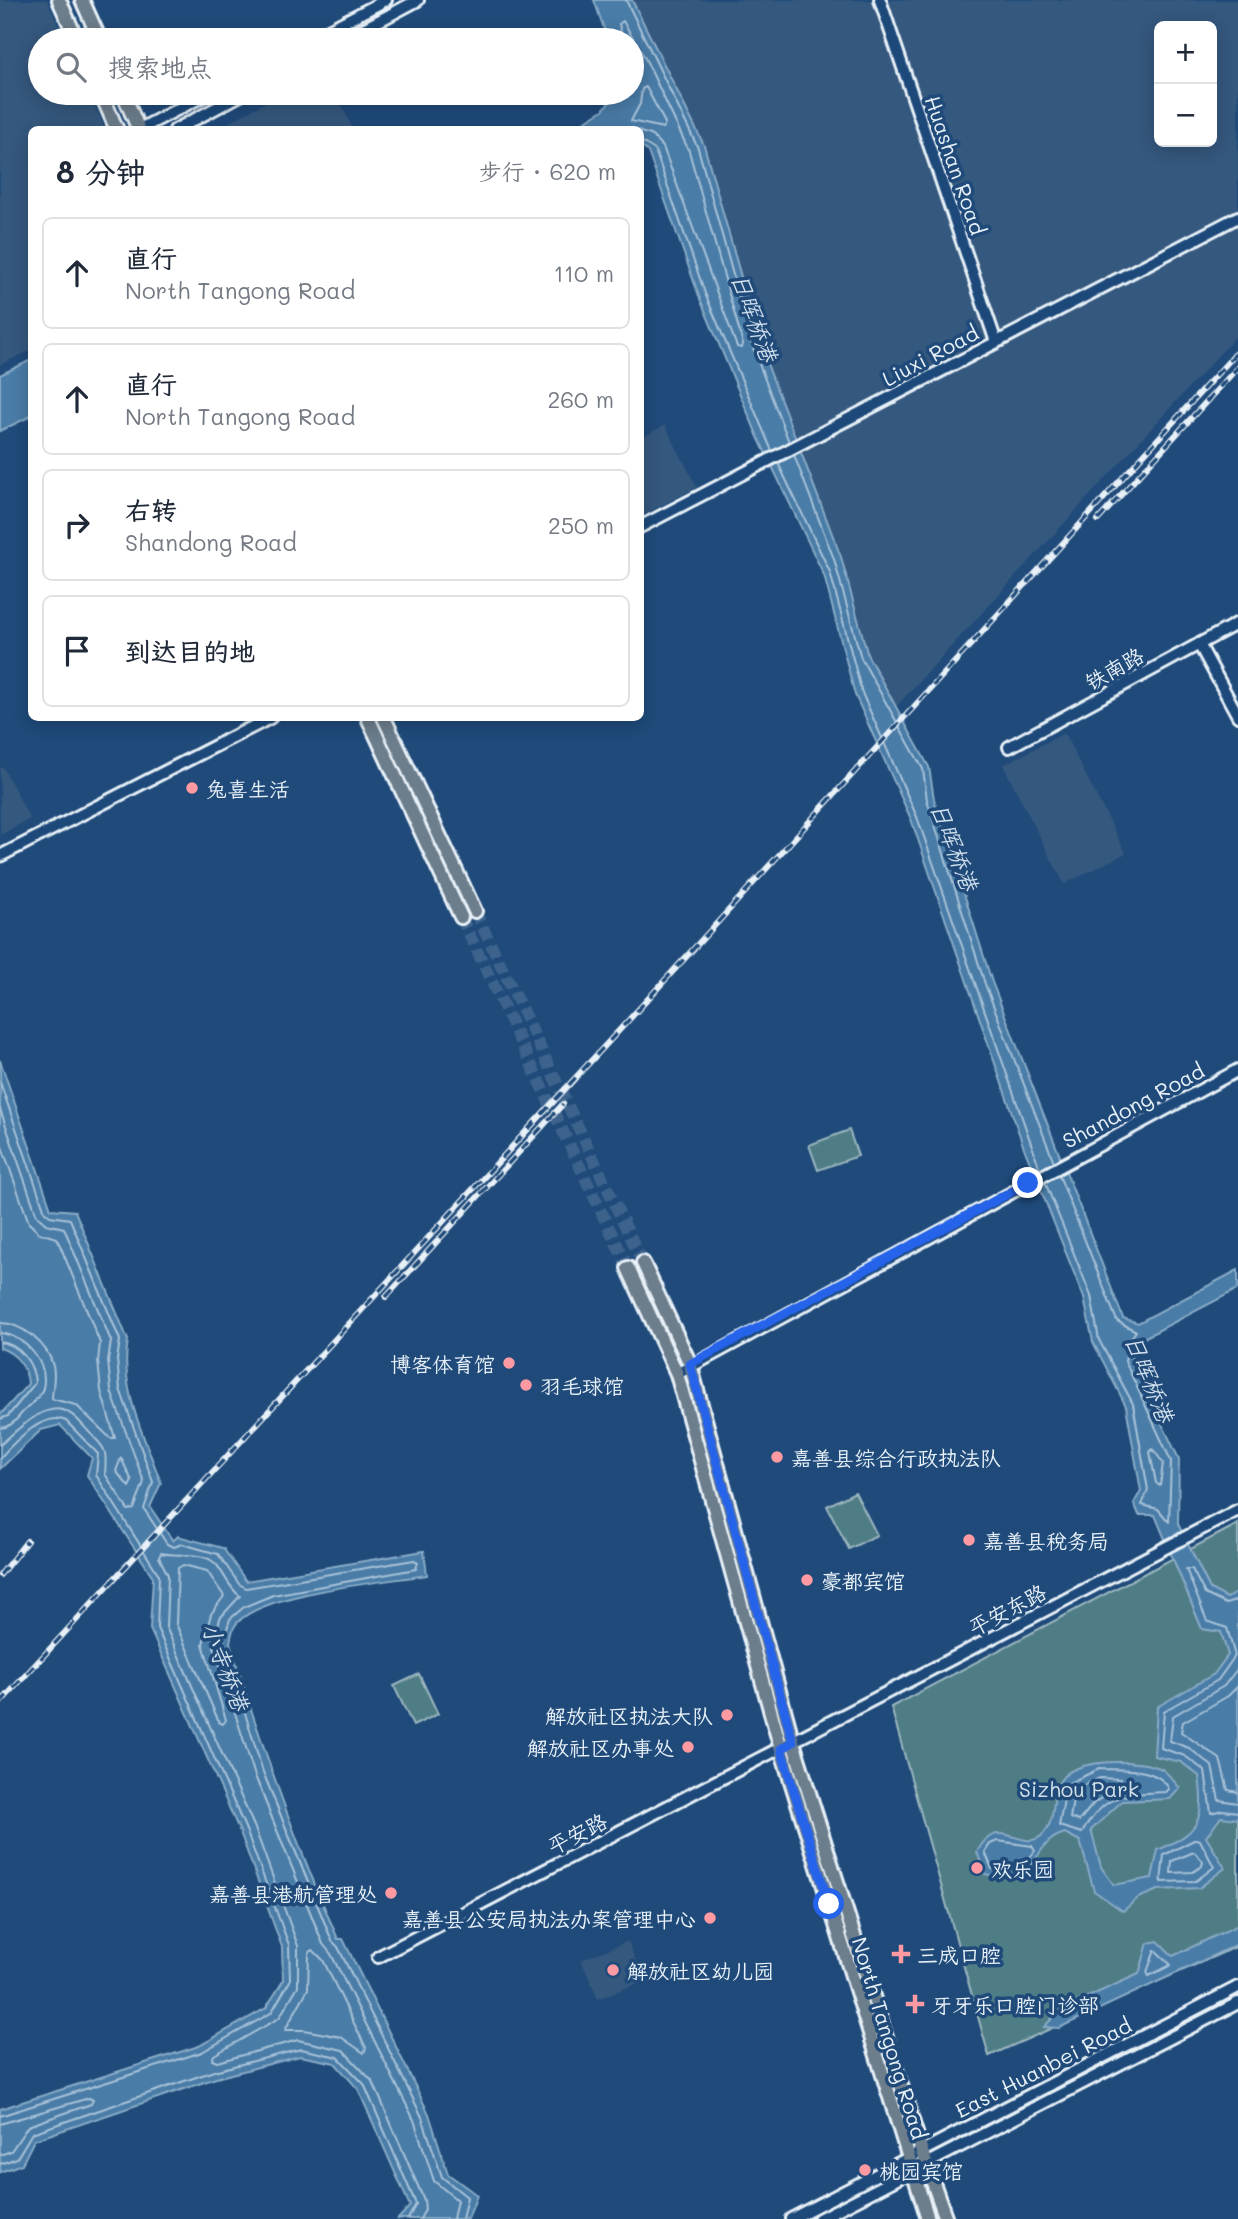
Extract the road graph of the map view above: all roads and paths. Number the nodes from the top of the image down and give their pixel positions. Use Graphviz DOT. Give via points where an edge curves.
graph roads {
  1 [pos="59,0"];
  2 [pos="82,0"];
  3 [pos="386,0"];
  4 [pos="418,0"];
  5 [pos="880,0"];
  6 [pos="72,28"];
  7 [pos="95,28"];
  8 [pos="332,28"];
  9 [pos="366,28"];
  10 [pos="106,105"];
  11 [pos="128,105"];
  12 [pos="186,105"];
  13 [pos="222,105"];
  14 [pos="115,126"];
  15 [pos="138,126"];
  16 [pos="145,126"];
  17 [pos="182,126"];
  18 [pos="1238,217"];
  19 [pos="996,342"];
  20 [pos="644,525"];
  21 [pos="1238,622"];
  22 [pos="1199,644"];
  23 [pos="1238,716"];
  24 [pos="264,721"];
  25 [pos="369,721"];
  26 [pos="385,721"];
  27 [pos="1009,747"];
  28 [pos="0,856"];
  29 [pos="475,911"];
  30 [pos="461,917"];
  31 [pos="1238,1070"];
  32 [pos="643,1263"];
  33 [pos="628,1268"];
  34 [pos="690,1364"];
  35 [pos="677,1374"];
  36 [pos="1238,1510"];
  37 [pos="793,1742"];
  38 [pos="781,1749"];
  39 [pos="378,1957"];
  40 [pos="1238,1987"];
  41 [pos="1238,2003"];
  42 [pos="924,2158"];
  43 [pos="909,2166"];
  44 [pos="791,2219"];
  45 [pos="819,2219"];
  46 [pos="928,2219"];
  47 [pos="946,2219"];
  1 -- 6 [label="main road"];
  2 -- 7 [label="main road"];
  3 -- 8 [label="street"];
  4 -- 9 [label="street"];
  5 -- 19 [label="street, Huashan Road"];
  10 -- 14 [label="main road"];
  11 -- 15 [label="main road"];
  12 -- 16 [label="street"];
  13 -- 17 [label="street"];
  18 -- 19 [label="street, Liuxi Road"];
  19 -- 20 [label="street, Liuxi Road"];
  21 -- 22 [label="street, 铁南路"];
  22 -- 23 [label="street"];
  22 -- 27 [label="street, 铁南路"];
  24 -- 28 [label="street"];
  25 -- 30 [label="main road"];
  26 -- 29 [label="main road"];
  31 -- 34 [label="street, Shandong Road"];
  32 -- 34 [label="main road, North Tangong Road"];
  33 -- 35 [label="main road, North Tangong Road"];
  34 -- 35 [label="street, Shandong Road"];
  34 -- 37 [label="main road, North Tangong Road"];
  35 -- 38 [label="main road, North Tangong Road"];
  36 -- 37 [label="street, 平安东路"];
  37 -- 38 [label="street, 平安路"];
  37 -- 42 [label="main road, North Tangong Road"];
  38 -- 39 [label="street, 平安路"];
  38 -- 43 [label="main road, North Tangong Road"];
  40 -- 42 [label="street, East Huanbei Road"];
  41 -- 42 [label="street, East Huanbei Road"];
  42 -- 43 [label="street, East Huanbei Road"];
  42 -- 47 [label="main road, North Tangong Road"];
  43 -- 44 [label="street, East Huanbei Road"];
  43 -- 45 [label="street, East Huanbei Road"];
  43 -- 46 [label="main road, North Tangong Road"];
}
